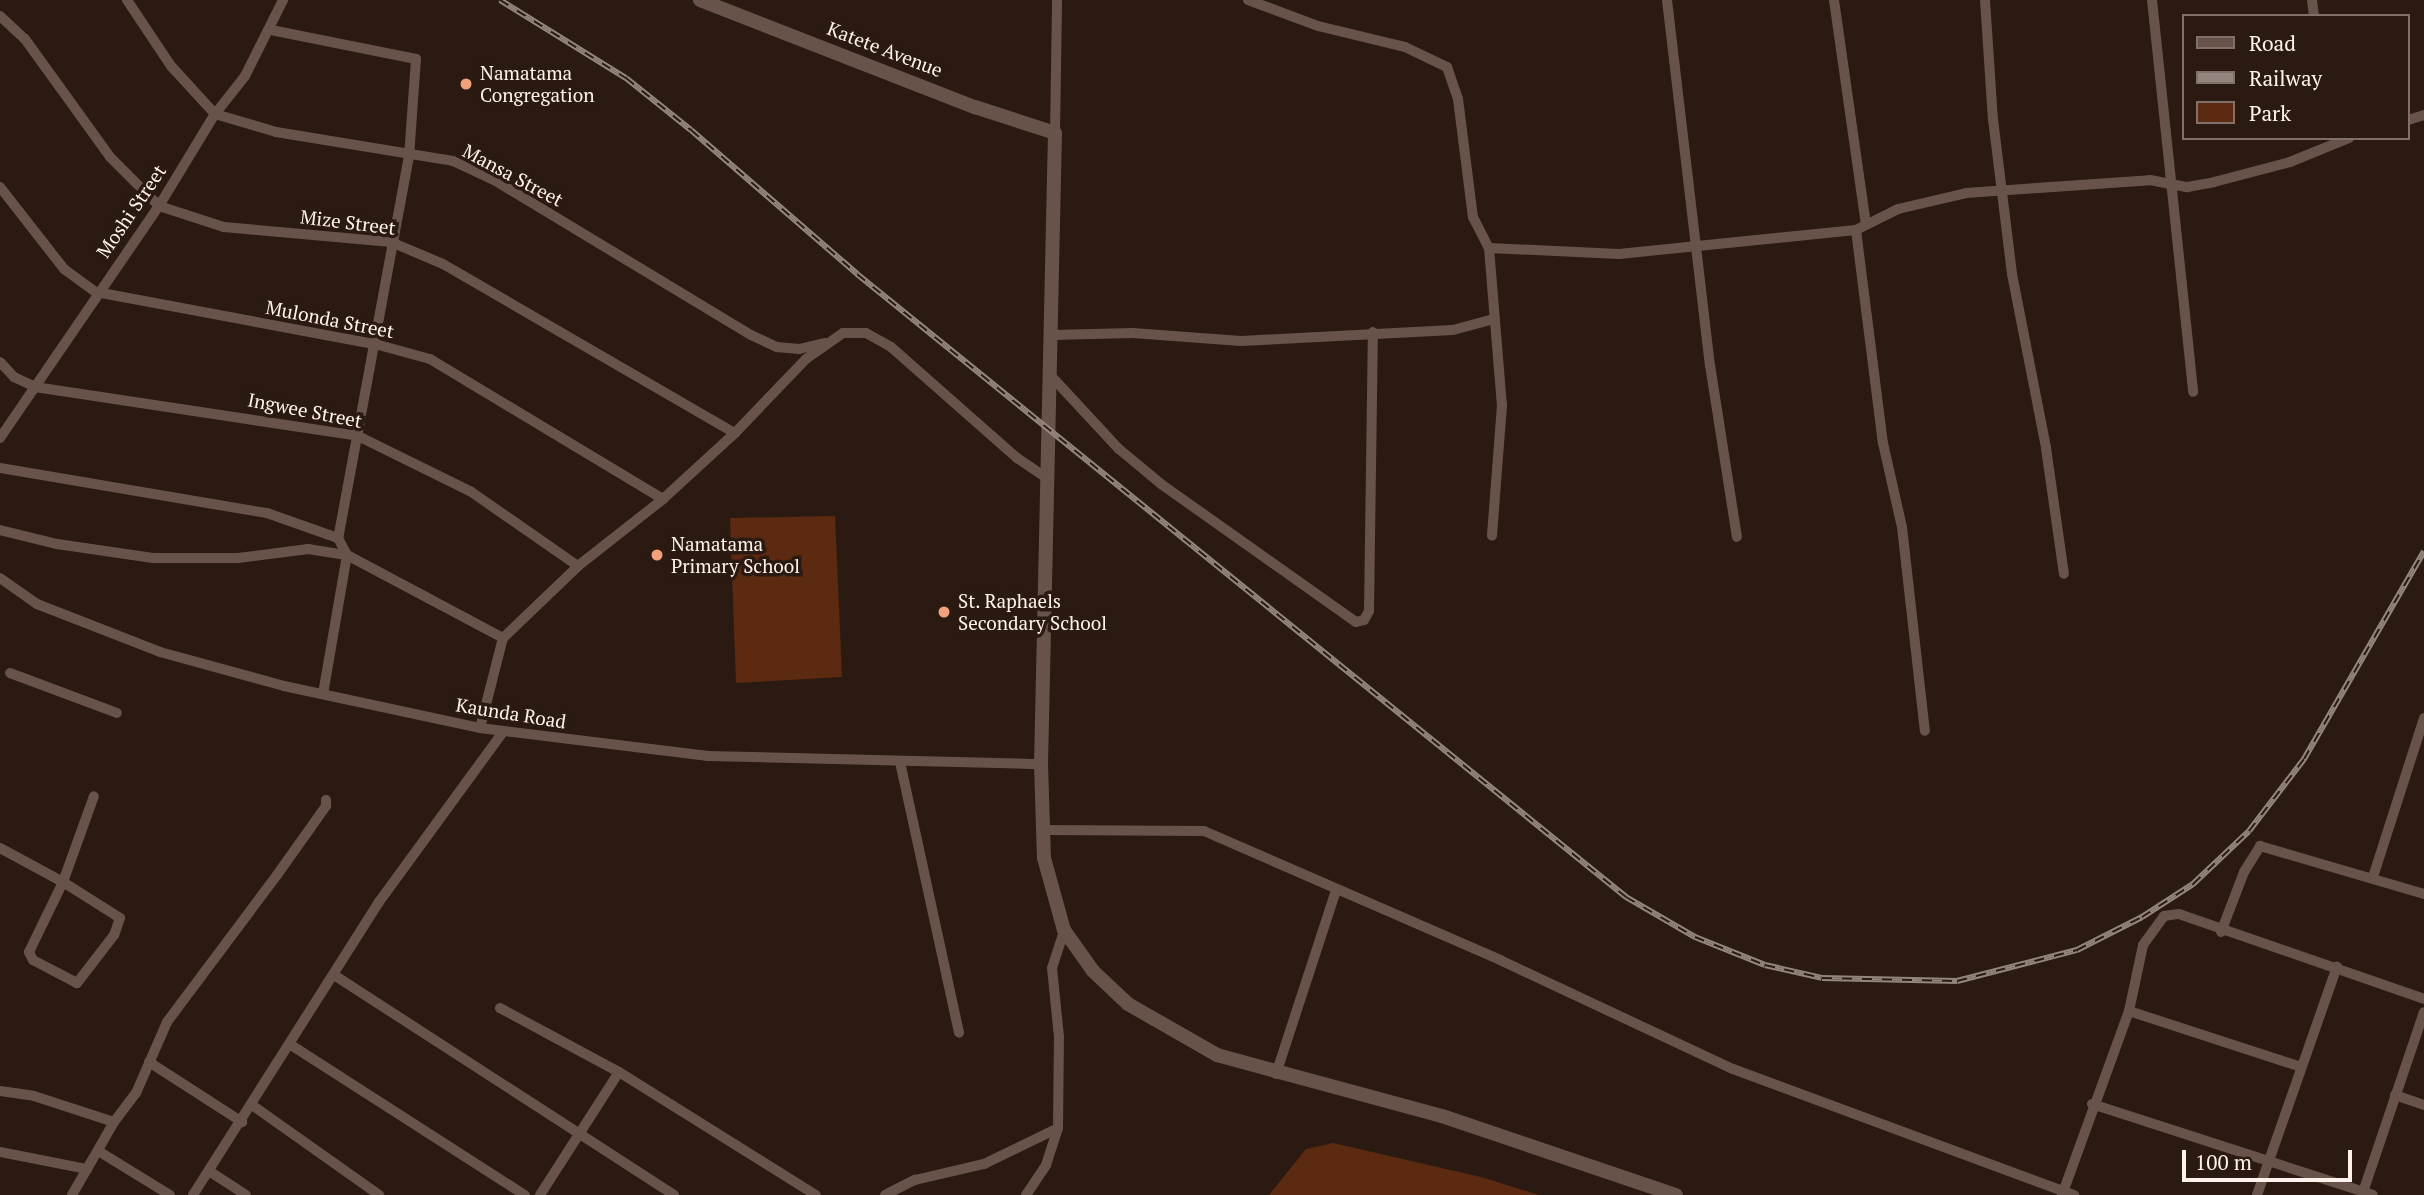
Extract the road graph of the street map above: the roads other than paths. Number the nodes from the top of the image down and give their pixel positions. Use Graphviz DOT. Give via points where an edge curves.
graph roads {
  1 [pos="127,0"];
  2 [pos="282,0"];
  3 [pos="700,0"];
  4 [pos="1056,0"];
  5 [pos="1248,0"];
  6 [pos="1667,0"];
  7 [pos="1834,0"];
  8 [pos="1985,0"];
  9 [pos="2152,0"];
  10 [pos="0,16"];
  11 [pos="271,30"];
  12 [pos="215,114"];
  13 [pos="1055,133"];
  14 [pos="2333,141"];
  15 [pos="409,156"];
  16 [pos="2169,182"];
  17 [pos="0,187"];
  18 [pos="2003,190"];
  19 [pos="159,206"];
  20 [pos="1861,227"];
  21 [pos="391,242"];
  22 [pos="1489,248"];
  23 [pos="1698,248"];
  24 [pos="96,292"];
  25 [pos="1491,320"];
  26 [pos="1373,332"];
  27 [pos="1052,335"];
  28 [pos="825,343"];
  29 [pos="375,344"];
  30 [pos="0,362"];
  31 [pos="1052,377"];
  32 [pos="35,387"];
  33 [pos="2193,392"];
  34 [pos="735,433"];
  35 [pos="358,436"];
  36 [pos="0,438"];
  37 [pos="0,468"];
  38 [pos="1047,478"];
  39 [pos="663,499"];
  40 [pos="0,530"];
  41 [pos="1492,536"];
  42 [pos="1737,537"];
  43 [pos="338,538"];
  44 [pos="347,555"];
  45 [pos="578,566"];
  46 [pos="2064,574"];
  47 [pos="0,578"];
  48 [pos="503,638"];
  49 [pos="10,673"];
  50 [pos="323,694"];
  51 [pos="117,713"];
  52 [pos="2424,718"];
  53 [pos="481,728"];
  54 [pos="503,732"];
  55 [pos="1925,732"];
  56 [pos="900,762"];
  57 [pos="1041,764"];
  58 [pos="94,796"];
  59 [pos="326,800"];
  60 [pos="1043,830"];
  61 [pos="0,848"];
  62 [pos="2373,877"];
  63 [pos="63,882"];
  64 [pos="1336,890"];
  65 [pos="2424,894"];
  66 [pos="1064,930"];
  67 [pos="2221,932"];
  68 [pos="2337,967"];
  69 [pos="334,975"];
  70 [pos="2424,999"];
  71 [pos="500,1008"];
  72 [pos="2129,1011"];
  73 [pos="2424,1012"];
  74 [pos="958,1033"];
  75 [pos="290,1045"];
  76 [pos="149,1062"];
  77 [pos="2301,1066"];
  78 [pos="619,1072"];
  79 [pos="1276,1074"];
  80 [pos="0,1091"];
  81 [pos="2395,1095"];
  82 [pos="2092,1104"];
  83 [pos="252,1105"];
  84 [pos="2424,1105"];
  85 [pos="114,1122"];
  86 [pos="242,1122"];
  87 [pos="1058,1128"];
  88 [pos="580,1134"];
  89 [pos="0,1152"];
  90 [pos="100,1153"];
  91 [pos="2269,1159"];
  92 [pos="87,1169"];
  93 [pos="209,1171"];
  94 [pos="2066,1194"];
  95 [pos="2366,1194"];
  96 [pos="72,1195"];
  97 [pos="170,1195"];
  98 [pos="193,1195"];
  99 [pos="246,1195"];
  100 [pos="379,1195"];
  101 [pos="525,1195"];
  102 [pos="540,1195"];
  103 [pos="674,1195"];
  104 [pos="816,1195"];
  105 [pos="885,1195"];
  106 [pos="1026,1195"];
  107 [pos="1676,1195"];
  108 [pos="2258,1195"];
  1 -- 12 [label="street" via="171,66"];
  2 -- 11 [label="street, Moshi Street"];
  3 -- 13 [label="street, Katete Avenue" via="975,107"];
  4 -- 13 [label="street"];
  5 -- 22 [label="street" via="1318,26 1405,47 1447,67 1458,99 1473,217"];
  6 -- 23 [label="street"];
  7 -- 20 [label="street"];
  8 -- 18 [label="street"];
  9 -- 16 [label="street"];
  10 -- 19 [label="street, Mize Street" via="25,39 119,167"];
  11 -- 12 [label="street, Moshi Street" via="245,76"];
  11 -- 15 [label="street" via="416,59"];
  12 -- 15 [label="street, Mansa Street" via="276,132"];
  12 -- 19 [label="street, Moshi Street"];
  13 -- 27 [label="street"];
  14 -- 16 [label="street" via="2290,162 2214,182 2187,187"];
  15 -- 21 [label="street"];
  15 -- 28 [label="street, Mansa Street" via="471,168 777,347 799,349"];
  16 -- 18 [label="street"];
  16 -- 33 [label="street"];
  17 -- 24 [label="street, Mulonda Street" via="64,269"];
  18 -- 20 [label="street" via="1931,198"];
  18 -- 46 [label="street" via="2012,274 2046,448"];
  19 -- 21 [label="street, Mize Street" via="224,227"];
  19 -- 24 [label="street, Moshi Street"];
  20 -- 23 [label="street"];
  20 -- 55 [label="street" via="1883,443 1902,527"];
  21 -- 29 [label="street"];
  21 -- 34 [label="street, Mize Street" via="455,271"];
  22 -- 23 [label="street" via="1619,254"];
  22 -- 25 [label="street"];
  23 -- 42 [label="street" via="1710,365"];
  24 -- 29 [label="street, Mulonda Street"];
  24 -- 32 [label="street, Moshi Street"];
  25 -- 26 [label="street" via="1453,330"];
  25 -- 41 [label="street" via="1502,405"];
  26 -- 27 [label="street" via="1241,341 1133,333"];
  26 -- 31 [label="street" via="1369,611 1356,622 1161,484 1119,449"];
  27 -- 31 [label="street"];
  28 -- 34 [label="street"];
  28 -- 38 [label="street, Mansa Street" via="843,332 866,333 891,347 1017,458"];
  29 -- 35 [label="street"];
  29 -- 39 [label="street, Mulonda Street" via="430,359"];
  30 -- 32 [label="street, Ingwee Street" via="14,377"];
  31 -- 38 [label="street"];
  32 -- 35 [label="street, Ingwee Street"];
  32 -- 36 [label="street, Moshi Street"];
  34 -- 39 [label="street"];
  35 -- 43 [label="street"];
  35 -- 45 [label="street, Ingwee Street" via="470,491"];
  37 -- 43 [label="street" via="267,513"];
  38 -- 57 [label="street"];
  39 -- 45 [label="street"];
  40 -- 44 [label="street" via="57,544 153,558 238,558 308,549"];
  43 -- 44 [label="street"];
  44 -- 48 [label="street"];
  44 -- 50 [label="street"];
  45 -- 48 [label="street"];
  47 -- 50 [label="street, Kaunda Road" via="37,604 160,652"];
  48 -- 53 [label="street"];
  49 -- 51 [label="street"];
  50 -- 53 [label="street, Kaunda Road"];
  52 -- 62 [label="street"];
  53 -- 54 [label="street, Kaunda Road"];
  54 -- 56 [label="street, Kaunda Road" via="708,756"];
  54 -- 69 [label="street" via="379,902"];
  56 -- 57 [label="street, Kaunda Road"];
  56 -- 74 [label="street"];
  57 -- 60 [label="street"];
  58 -- 63 [label="street"];
  59 -- 76 [label="street" via="277,875 173,1013"];
  60 -- 64 [label="street" via="1204,831"];
  60 -- 66 [label="street" via="1051,892"];
  61 -- 63 [label="street"];
  62 -- 65 [label="street"];
  62 -- 67 [label="street" via="2260,846 2252,853"];
  63 -- 63 [label="street" via="29,952 33,960 75,985 120,922 118,915"];
  64 -- 79 [label="street"];
  64 -- 94 [label="street" via="1755,1078"];
  66 -- 79 [label="street" via="1093,971 1128,1004 1217,1055"];
  66 -- 87 [label="street" via="1052,968 1059,1037"];
  67 -- 68 [label="street"];
  67 -- 72 [label="street" via="2179,914 2155,923 2143,945"];
  68 -- 70 [label="street"];
  68 -- 77 [label="street"];
  69 -- 75 [label="street"];
  69 -- 88 [label="street"];
  71 -- 78 [label="street"];
  72 -- 77 [label="street"];
  72 -- 82 [label="street"];
  73 -- 81 [label="street"];
  75 -- 83 [label="street"];
  75 -- 101 [label="street"];
  76 -- 85 [label="street" via="136,1093"];
  76 -- 86 [label="street"];
  77 -- 91 [label="street"];
  78 -- 88 [label="street"];
  78 -- 104 [label="street"];
  79 -- 107 [label="street" via="1442,1116"];
  80 -- 85 [label="street" via="34,1096"];
  81 -- 84 [label="street"];
  81 -- 95 [label="street"];
  82 -- 91 [label="street"];
  82 -- 94 [label="street"];
  83 -- 86 [label="street"];
  83 -- 100 [label="street"];
  85 -- 90 [label="street"];
  86 -- 93 [label="street"];
  87 -- 105 [label="street" via="984,1164 915,1180"];
  87 -- 106 [label="street" via="1046,1165"];
  88 -- 102 [label="street"];
  88 -- 103 [label="street"];
  89 -- 92 [label="street"];
  90 -- 92 [label="street"];
  90 -- 97 [label="street"];
  91 -- 95 [label="street"];
  91 -- 108 [label="street"];
  92 -- 96 [label="street"];
  93 -- 98 [label="street"];
  93 -- 99 [label="street"];
}
